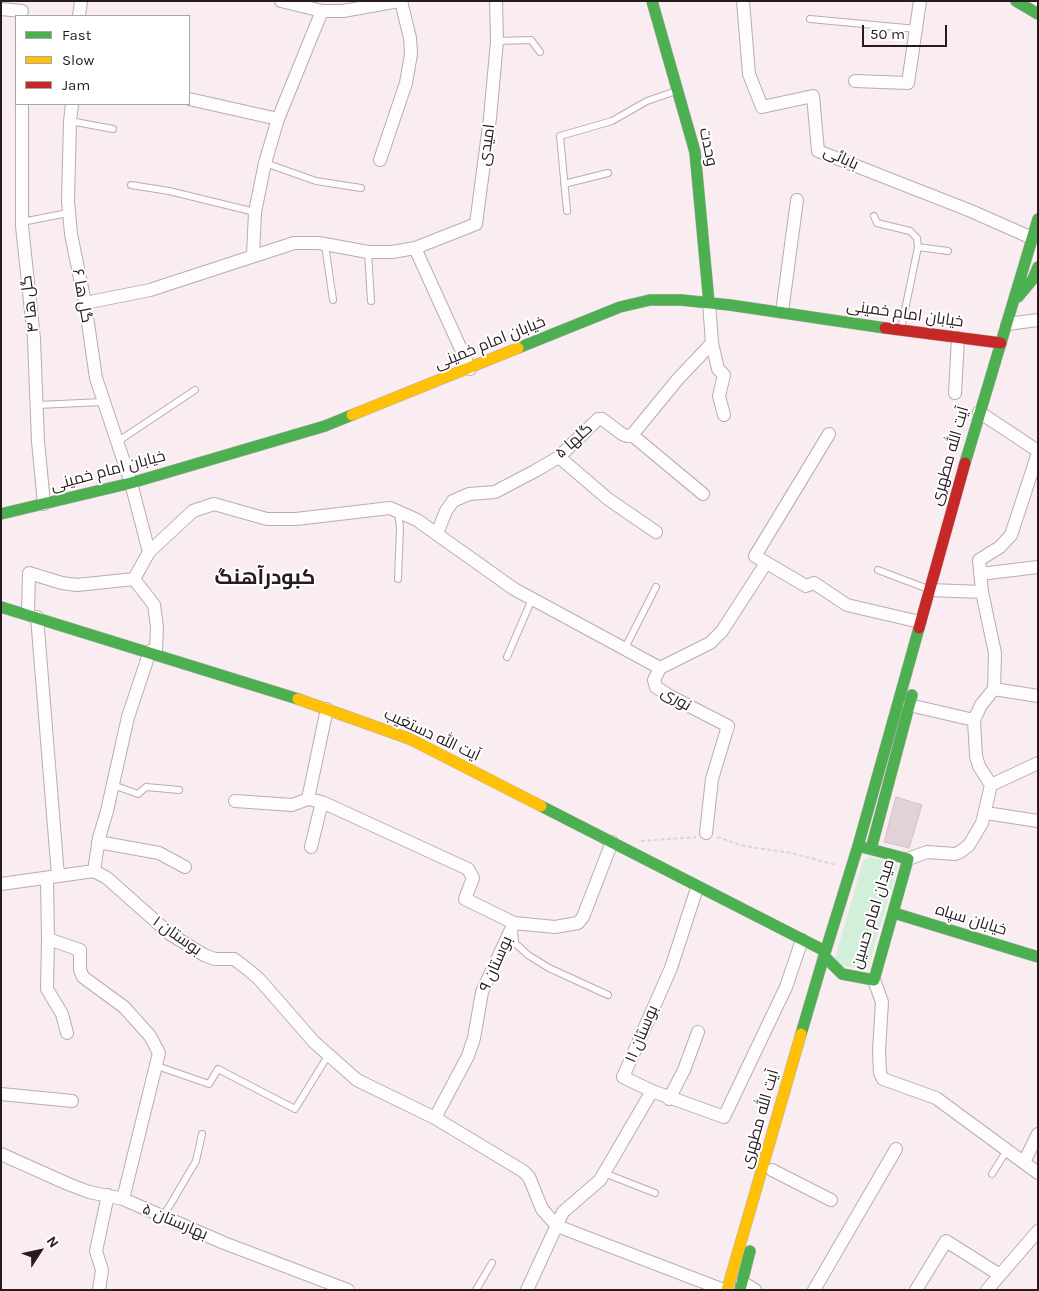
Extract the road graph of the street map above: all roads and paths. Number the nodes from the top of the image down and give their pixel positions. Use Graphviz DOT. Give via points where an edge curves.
graph roads {
  1 [pos="81,1"];
  2 [pos="400,1"];
  3 [pos="496,1"];
  4 [pos="652,1"];
  5 [pos="743,1"];
  6 [pos="920,1"];
  7 [pos="1016,1"];
  8 [pos="286,2"];
  9 [pos="1,9"];
  10 [pos="22,9"];
  11 [pos="322,10"];
  12 [pos="1038,14"];
  13 [pos="79,15"];
  14 [pos="810,19"];
  15 [pos="917,28"];
  16 [pos="497,40"];
  17 [pos="540,52"];
  18 [pos="855,81"];
  19 [pos="677,90"];
  20 [pos="190,99"];
  21 [pos="22,105"];
  22 [pos="72,105"];
  23 [pos="278,119"];
  24 [pos="70,121"];
  25 [pos="114,128"];
  26 [pos="380,160"];
  27 [pos="265,163"];
  28 [pos="608,173"];
  29 [pos="564,184"];
  30 [pos="131,185"];
  31 [pos="361,188"];
  32 [pos="798,200"];
  33 [pos="568,211"];
  34 [pos="254,212"];
  35 [pos="68,213"];
  36 [pos="874,216"];
  37 [pos="1038,219"];
  38 [pos="22,222"];
  39 [pos="1032,238"];
  40 [pos="325,245"];
  41 [pos="918,247"];
  42 [pos="416,248"];
  43 [pos="948,251"];
  44 [pos="368,252"];
  45 [pos="253,255"];
  46 [pos="1038,267"];
  47 [pos="332,300"];
  48 [pos="371,301"];
  49 [pos="1014,301"];
  50 [pos="85,303"];
  51 [pos="709,303"];
  52 [pos="782,312"];
  53 [pos="1038,320"];
  54 [pos="1007,324"];
  55 [pos="901,330"];
  56 [pos="958,338"];
  57 [pos="712,343"];
  58 [pos="1001,343"];
  59 [pos="470,369"];
  60 [pos="195,390"];
  61 [pos="955,392"];
  62 [pos="103,402"];
  63 [pos="38,405"];
  64 [pos="979,412"];
  65 [pos="724,415"];
  66 [pos="829,434"];
  67 [pos="632,435"];
  68 [pos="116,443"];
  69 [pos="1038,452"];
  70 [pos="559,457"];
  71 [pos="131,483"];
  72 [pos="704,494"];
  73 [pos="44,504"];
  74 [pos="398,511"];
  75 [pos="1,514"];
  76 [pos="434,531"];
  77 [pos="656,532"];
  78 [pos="149,552"];
  79 [pos="761,560"];
  80 [pos="1038,567"];
  81 [pos="878,570"];
  82 [pos="980,574"];
  83 [pos="398,579"];
  84 [pos="134,580"];
  85 [pos="656,587"];
  86 [pos="930,590"];
  87 [pos="982,592"];
  88 [pos="532,599"];
  89 [pos="1,607"];
  90 [pos="32,616"];
  91 [pos="920,622"];
  92 [pos="625,648"];
  93 [pos="153,652"];
  94 [pos="507,658"];
  95 [pos="660,668"];
  96 [pos="994,689"];
  97 [pos="1038,696"];
  98 [pos="909,705"];
  99 [pos="327,709"];
  100 [pos="974,720"];
  101 [pos="1038,763"];
  102 [pos="113,785"];
  103 [pos="991,785"];
  104 [pos="179,790"];
  105 [pos="308,799"];
  106 [pos="235,801"];
  107 [pos="322,802"];
  108 [pos="986,813"];
  109 [pos="1038,821"];
  110 [pos="706,833"];
  111 [pos="98,842"];
  112 [pos="616,844"];
  113 [pos="858,846"];
  114 [pos="311,848"];
  115 [pos="871,849"];
  116 [pos="908,859"];
  117 [pos="185,867"];
  118 [pos="850,869"];
  119 [pos="94,871"];
  120 [pos="53,878"];
  121 [pos="1,884"];
  122 [pos="697,888"];
  123 [pos="894,913"];
  124 [pos="514,923"];
  125 [pos="48,940"];
  126 [pos="802,940"];
  127 [pos="824,954"];
  128 [pos="1038,958"];
  129 [pos="834,978"];
  130 [pos="874,980"];
  131 [pos="608,995"];
  132 [pos="698,1032"];
  133 [pos="67,1033"];
  134 [pos="329,1054"];
  135 [pos="157,1066"];
  136 [pos="652,1091"];
  137 [pos="1,1094"];
  138 [pos="669,1098"];
  139 [pos="72,1101"];
  140 [pos="435,1118"];
  141 [pos="202,1134"];
  142 [pos="1038,1134"];
  143 [pos="896,1149"];
  144 [pos="1007,1150"];
  145 [pos="1,1154"];
  146 [pos="1024,1162"];
  147 [pos="772,1170"];
  148 [pos="604,1173"];
  149 [pos="1038,1173"];
  150 [pos="992,1174"];
  151 [pos="655,1194"];
  152 [pos="108,1195"];
  153 [pos="123,1199"];
  154 [pos="831,1200"];
  155 [pos="164,1217"];
  156 [pos="557,1226"];
  157 [pos="1038,1231"];
  158 [pos="492,1263"];
  159 [pos="1000,1275"];
  160 [pos="741,1286"];
  161 [pos="99,1290"];
  162 [pos="348,1290"];
  163 [pos="476,1290"];
  164 [pos="527,1290"];
  165 [pos="725,1290"];
  166 [pos="755,1290"];
  167 [pos="814,1290"];
  168 [pos="916,1290"];
  169 [pos="987,1290"];
  1 -- 13 [label="street"];
  2 -- 11 [label="street" via="354,10"];
  2 -- 26 [label="street" via="410,38 410,54 406,83"];
  3 -- 16 [label="street, امیدی"];
  4 -- 19 [label="main road, وحدت"];
  5 -- 39 [label="street, بابائی" via="749,74 762,107 813,96 818,151"];
  6 -- 15 [label="street"];
  7 -- 12 [label="main road"];
  8 -- 11 [label="street"];
  9 -- 10 [label="street"];
  11 -- 23 [label="street"];
  14 -- 15 [label="lane"];
  15 -- 18 [label="street" via="908,83"];
  16 -- 17 [label="lane" via="531,40"];
  16 -- 42 [label="street, امیدی" via="476,224"];
  19 -- 29 [label="lane" via="647,101 612,121 560,136"];
  19 -- 51 [label="main road, وحدت" via="695,152"];
  20 -- 23 [label="street"];
  21 -- 38 [label="street, گل ها ۴"];
  22 -- 24 [label="street, گل ها ۶"];
  23 -- 27 [label="street"];
  24 -- 25 [label="lane"];
  24 -- 35 [label="street, گل ها ۶"];
  27 -- 31 [label="lane" via="316,181"];
  27 -- 34 [label="street"];
  28 -- 29 [label="lane"];
  29 -- 33 [label="lane"];
  30 -- 34 [label="lane"];
  32 -- 52 [label="street"];
  34 -- 45 [label="street"];
  35 -- 38 [label="lane"];
  35 -- 50 [label="street, گل ها ۶"];
  36 -- 41 [label="lane" via="877,223 910,231 917,238"];
  37 -- 39 [label="main road, آیت الله مطهری"];
  38 -- 63 [label="street, گل ها ۴"];
  39 -- 49 [label="main road, آیت الله مطهری"];
  40 -- 44 [label="street"];
  40 -- 45 [label="street" via="294,243"];
  40 -- 47 [label="lane"];
  41 -- 43 [label="lane"];
  41 -- 55 [label="lane"];
  42 -- 44 [label="street"];
  42 -- 59 [label="street"];
  44 -- 48 [label="lane"];
  45 -- 50 [label="street" via="150,290"];
  46 -- 49 [label="main road, آیت الله مطهری" via="1028,286"];
  49 -- 54 [label="main road, آیت الله مطهری"];
  50 -- 62 [label="street, گل ها ۶" via="90,347"];
  51 -- 52 [label="main road, خیابان امام خمینی"];
  51 -- 57 [label="street"];
  51 -- 59 [label="main road, خیابان امام خمینی" via="650,300 620,307"];
  52 -- 55 [label="main road, خیابان امام خمینی"];
  53 -- 54 [label="street"];
  54 -- 58 [label="main road, آیت الله مطهری"];
  55 -- 56 [label="main road, خیابان امام خمینی"];
  56 -- 58 [label="main road, خیابان امام خمینی"];
  56 -- 61 [label="street"];
  57 -- 65 [label="street" via="718,369 724,375 719,396"];
  57 -- 67 [label="street"];
  58 -- 64 [label="main road, آیت الله مطهری"];
  59 -- 71 [label="main road, خیابان امام خمینی" via="325,426"];
  60 -- 68 [label="lane"];
  62 -- 63 [label="lane"];
  62 -- 68 [label="street, گل ها ۶"];
  63 -- 73 [label="street, گل ها ۴"];
  64 -- 69 [label="street"];
  64 -- 86 [label="main road, آیت الله مطهری"];
  66 -- 79 [label="street, نوری"];
  67 -- 70 [label="street, گلها ۵" via="622,434 598,419"];
  67 -- 72 [label="street"];
  68 -- 71 [label="street, گل ها ۶"];
  69 -- 82 [label="street" via="1011,535 1000,547 979,560"];
  70 -- 76 [label="street, گلها ۵" via="495,492 461,496 446,511 438,531"];
  70 -- 77 [label="street" via="608,499"];
  71 -- 73 [label="main road, خیابان امام خمینی"];
  71 -- 78 [label="street, گل ها ۶"];
  73 -- 75 [label="main road, خیابان امام خمینی"];
  74 -- 76 [label="street"];
  74 -- 78 [label="street" via="390,508 296,520 267,519 214,504 193,511"];
  74 -- 83 [label="lane"];
  76 -- 88 [label="street"];
  78 -- 84 [label="street"];
  79 -- 91 [label="street" via="806,586 814,583 847,605"];
  79 -- 95 [label="street, نوری" via="722,631 689,656"];
  80 -- 82 [label="street"];
  81 -- 86 [label="lane"];
  82 -- 87 [label="street"];
  84 -- 90 [label="street" via="78,585 29,573"];
  84 -- 93 [label="street" via="154,605 157,627"];
  85 -- 92 [label="lane"];
  86 -- 87 [label="street"];
  86 -- 91 [label="main road, آیت الله مطهری"];
  87 -- 96 [label="street" via="995,653"];
  88 -- 92 [label="street"];
  88 -- 94 [label="lane"];
  89 -- 90 [label="main road, آیت الله دستغیب"];
  90 -- 93 [label="main road, آیت الله دستغیب"];
  90 -- 120 [label="street"];
  91 -- 98 [label="main road, آیت الله مطهری" via="922,650"];
  91 -- 113 [label="main road, آیت الله مطهری"];
  92 -- 95 [label="street"];
  93 -- 99 [label="main road, آیت الله دستغیب"];
  93 -- 102 [label="street" via="128,717"];
  95 -- 110 [label="street, نوری" via="654,680 656,687 728,726 712,779"];
  96 -- 97 [label="street"];
  96 -- 100 [label="street"];
  98 -- 100 [label="street"];
  98 -- 115 [label="main road, آیت الله مطهری"];
  99 -- 105 [label="street"];
  99 -- 112 [label="main road, آیت الله دستغیب" via="410,739"];
  100 -- 103 [label="street" via="976,756"];
  101 -- 103 [label="street"];
  102 -- 104 [label="lane" via="138,794 146,787"];
  102 -- 111 [label="street"];
  103 -- 108 [label="street"];
  105 -- 106 [label="street" via="292,805"];
  105 -- 107 [label="street"];
  107 -- 114 [label="street"];
  107 -- 124 [label="street" via="468,869 473,878 464,900"];
  108 -- 109 [label="street"];
  108 -- 116 [label="street" via="976,834 960,852 927,852"];
  110 -- 112 [label="path" via="700,837"];
  110 -- 118 [label="path" via="744,846"];
  111 -- 117 [label="street" via="159,853"];
  111 -- 119 [label="street"];
  112 -- 122 [label="main road, آیت الله دستغیب"];
  112 -- 124 [label="street, بوستان ۹" via="578,923 555,927"];
  113 -- 115 [label="main road, میدان امام حسین"];
  113 -- 118 [label="main road"];
  115 -- 116 [label="main road, میدان امام حسین"];
  116 -- 123 [label="main road, میدان امام حسین"];
  118 -- 127 [label="main road"];
  119 -- 120 [label="street"];
  119 -- 134 [label="street, بوستان ۱" via="107,878 170,934 204,955 215,959 234,959 246,968"];
  120 -- 121 [label="street"];
  120 -- 125 [label="street"];
  122 -- 126 [label="main road, آیت الله دستغیب"];
  122 -- 136 [label="street, بوستان ۱۱" via="671,968 623,1077"];
  123 -- 128 [label="main road, خیابان سپاه"];
  123 -- 130 [label="main road, میدان امام حسین"];
  124 -- 131 [label="lane" via="516,943 528,955"];
  124 -- 140 [label="street, بوستان ۹" via="482,992 468,1056"];
  125 -- 133 [label="street" via="46,989 62,1014"];
  125 -- 135 [label="street" via="80,950 83,977 124,1007 150,1036 159,1053"];
  126 -- 127 [label="main road, آیت الله دستغیب"];
  126 -- 138 [label="street" via="786,987 724,1117"];
  127 -- 129 [label="main road, میدان امام حسین"];
  127 -- 165 [label="main road, آیت الله مطهری"];
  129 -- 130 [label="main road, میدان امام حسین"];
  129 -- 147 [label="main road, آیت الله مطهری" via="824,987 816,1011"];
  130 -- 144 [label="street" via="882,1002 881,1076 936,1098"];
  132 -- 138 [label="street"];
  134 -- 135 [label="lane" via="295,1109 218,1069 209,1084"];
  134 -- 140 [label="street, بوستان ۱" via="357,1080"];
  135 -- 153 [label="street"];
  136 -- 138 [label="street"];
  136 -- 148 [label="street"];
  137 -- 139 [label="street"];
  140 -- 156 [label="street, بوستان ۱" via="527,1174 542,1209"];
  141 -- 155 [label="lane" via="196,1160"];
  142 -- 146 [label="street"];
  143 -- 167 [label="street"];
  144 -- 146 [label="street"];
  144 -- 150 [label="lane"];
  145 -- 152 [label="street, بهارستان ۵" via="68,1184"];
  146 -- 149 [label="street"];
  147 -- 154 [label="street"];
  147 -- 160 [label="main road, آیت الله مطهری"];
  148 -- 151 [label="lane"];
  148 -- 156 [label="street" via="596,1185 565,1209"];
  152 -- 153 [label="street, بهارستان ۵"];
  152 -- 161 [label="street" via="96,1251 102,1270"];
  153 -- 155 [label="street, بهارستان ۵"];
  155 -- 162 [label="street, بهارستان ۵"];
  156 -- 164 [label="street"];
  156 -- 165 [label="street"];
  157 -- 159 [label="street"];
  158 -- 163 [label="lane"];
  159 -- 168 [label="street" via="946,1241"];
  159 -- 169 [label="street"];
  160 -- 166 [label="street"];
}
